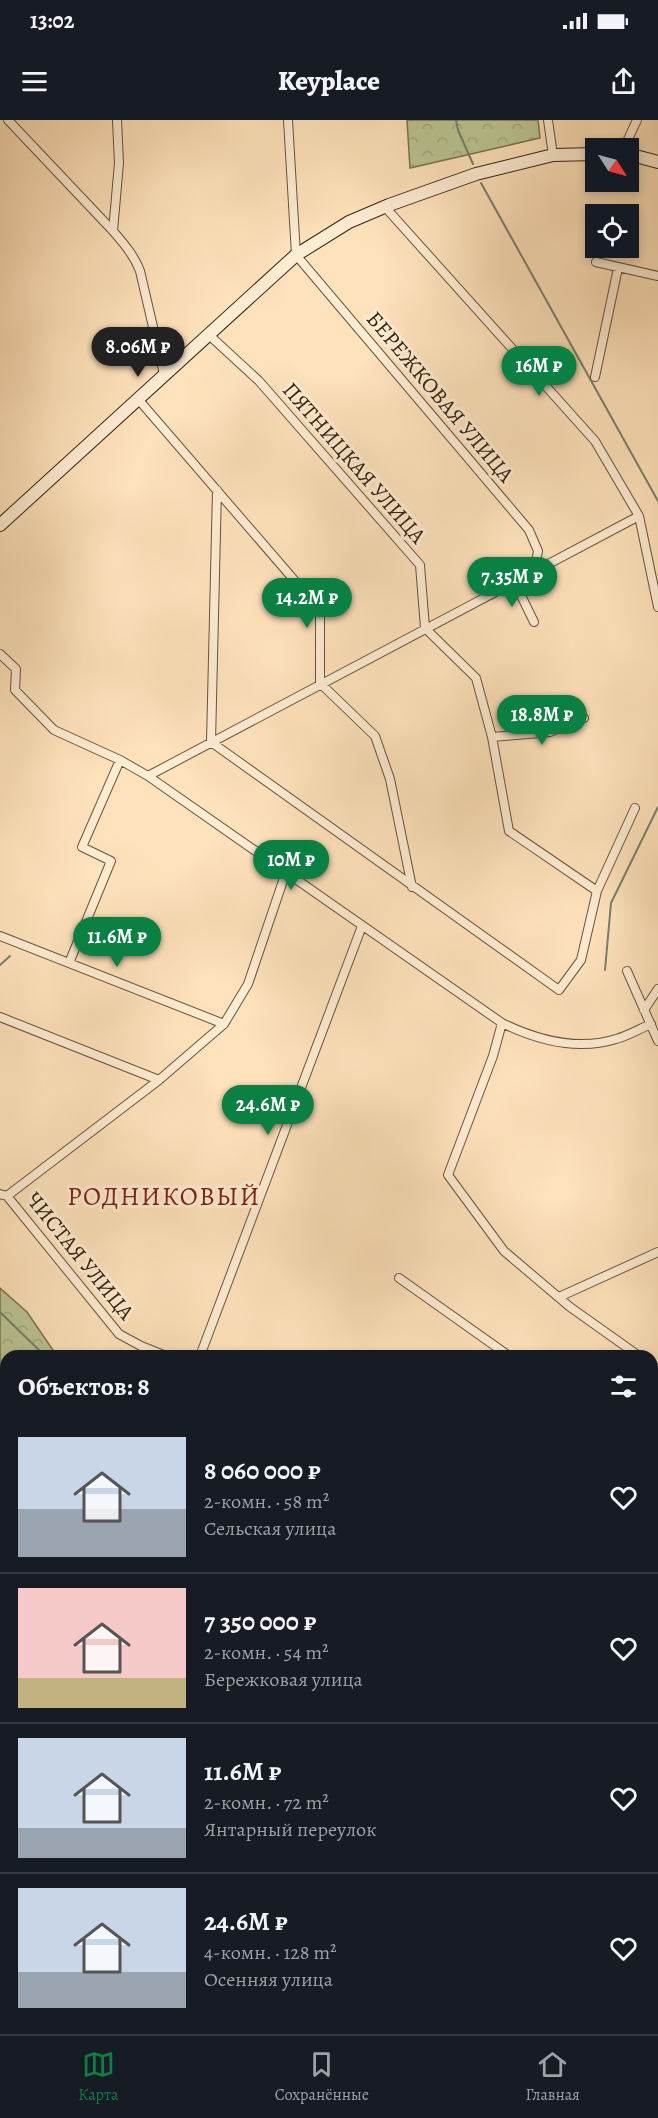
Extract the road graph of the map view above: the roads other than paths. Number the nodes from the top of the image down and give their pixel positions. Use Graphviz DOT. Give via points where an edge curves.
graph roads {
  1 [pos="8,120"];
  2 [pos="117,120"];
  3 [pos="288,120"];
  4 [pos="548,120"];
  5 [pos="637,120"];
  6 [pos="629,138"];
  7 [pos="585,154"];
  8 [pos="553,155"];
  9 [pos="639,157"];
  10 [pos="658,162"];
  11 [pos="385,207"];
  12 [pos="112,231"];
  13 [pos="296,255"];
  14 [pos="596,262"];
  15 [pos="618,268"];
  16 [pos="658,276"];
  17 [pos="208,334"];
  18 [pos="164,374"];
  19 [pos="595,377"];
  20 [pos="138,399"];
  21 [pos="217,490"];
  22 [pos="639,516"];
  23 [pos="0,525"];
  24 [pos="534,572"];
  25 [pos="515,583"];
  26 [pos="658,608"];
  27 [pos="534,622"];
  28 [pos="426,628"];
  29 [pos="0,654"];
  30 [pos="320,683"];
  31 [pos="584,718"];
  32 [pos="492,737"];
  33 [pos="211,742"];
  34 [pos="120,760"];
  35 [pos="148,776"];
  36 [pos="635,808"];
  37 [pos="286,872"];
  38 [pos="412,887"];
  39 [pos="597,891"];
  40 [pos="362,926"];
  41 [pos="0,936"];
  42 [pos="69,963"];
  43 [pos="627,971"];
  44 [pos="658,989"];
  45 [pos="644,1010"];
  46 [pos="0,1017"];
  47 [pos="502,1023"];
  48 [pos="224,1024"];
  49 [pos="651,1024"];
  50 [pos="658,1041"];
  51 [pos="159,1080"];
  52 [pos="4,1195"];
  53 [pos="658,1252"];
  54 [pos="399,1278"];
  55 [pos="559,1297"];
  56 [pos="151,1350"];
  57 [pos="202,1350"];
  58 [pos="501,1350"];
  59 [pos="631,1350"];
  1 -- 12 [label="street"];
  2 -- 12 [label="street" via="119,163"];
  3 -- 13 [label="street"];
  4 -- 8 [label="street"];
  5 -- 6 [label="street"];
  7 -- 8 [label="street"];
  8 -- 11 [label="street" via="476,174"];
  9 -- 10 [label="street"];
  11 -- 13 [label="street" via="349,222"];
  11 -- 22 [label="street" via="595,441"];
  12 -- 18 [label="street" via="129,248 140,271"];
  13 -- 17 [label="street"];
  13 -- 24 [label="street, БЕРЕЖКОВАЯ УЛИЦА" via="529,530 538,551"];
  14 -- 15 [label="street"];
  15 -- 16 [label="street"];
  15 -- 19 [label="street"];
  17 -- 18 [label="street"];
  17 -- 28 [label="street, ПЯТНИЦКАЯ УЛИЦА" via="259,381 420,565"];
  18 -- 20 [label="street"];
  20 -- 21 [label="street"];
  20 -- 23 [label="street"];
  21 -- 30 [label="street" via="320,610"];
  21 -- 33 [label="street"];
  22 -- 24 [label="street"];
  22 -- 26 [label="street"];
  24 -- 25 [label="street"];
  25 -- 27 [label="street"];
  25 -- 28 [label="street"];
  28 -- 30 [label="street"];
  28 -- 32 [label="street" via="476,678"];
  29 -- 34 [label="street" via="16,669 15,690 54,730"];
  30 -- 33 [label="street"];
  30 -- 38 [label="street" via="375,736 390,779"];
  31 -- 32 [label="street" via="550,732"];
  32 -- 39 [label="street" via="509,831"];
  33 -- 35 [label="street"];
  33 -- 38 [label="street"];
  34 -- 35 [label="street"];
  34 -- 42 [label="street" via="82,847 111,861"];
  35 -- 37 [label="street"];
  36 -- 39 [label="street"];
  37 -- 40 [label="street"];
  37 -- 48 [label="street" via="248,984"];
  38 -- 39 [label="street" via="559,990 581,960"];
  40 -- 47 [label="street"];
  40 -- 57 [label="street"];
  41 -- 42 [label="street"];
  42 -- 48 [label="street"];
  43 -- 45 [label="street"];
  44 -- 45 [label="street"];
  45 -- 49 [label="street"];
  46 -- 51 [label="street"];
  47 -- 49 [label="street" via="557,1043 585,1044 616,1040"];
  47 -- 55 [label="street" via="448,1175 500,1246"];
  48 -- 51 [label="street"];
  49 -- 50 [label="street"];
  51 -- 52 [label="street"];
  52 -- 56 [label="street, ЧИСТАЯ УЛИЦА" via="119,1334"];
  53 -- 55 [label="street"];
  54 -- 58 [label="street"];
  55 -- 59 [label="street"];
}
